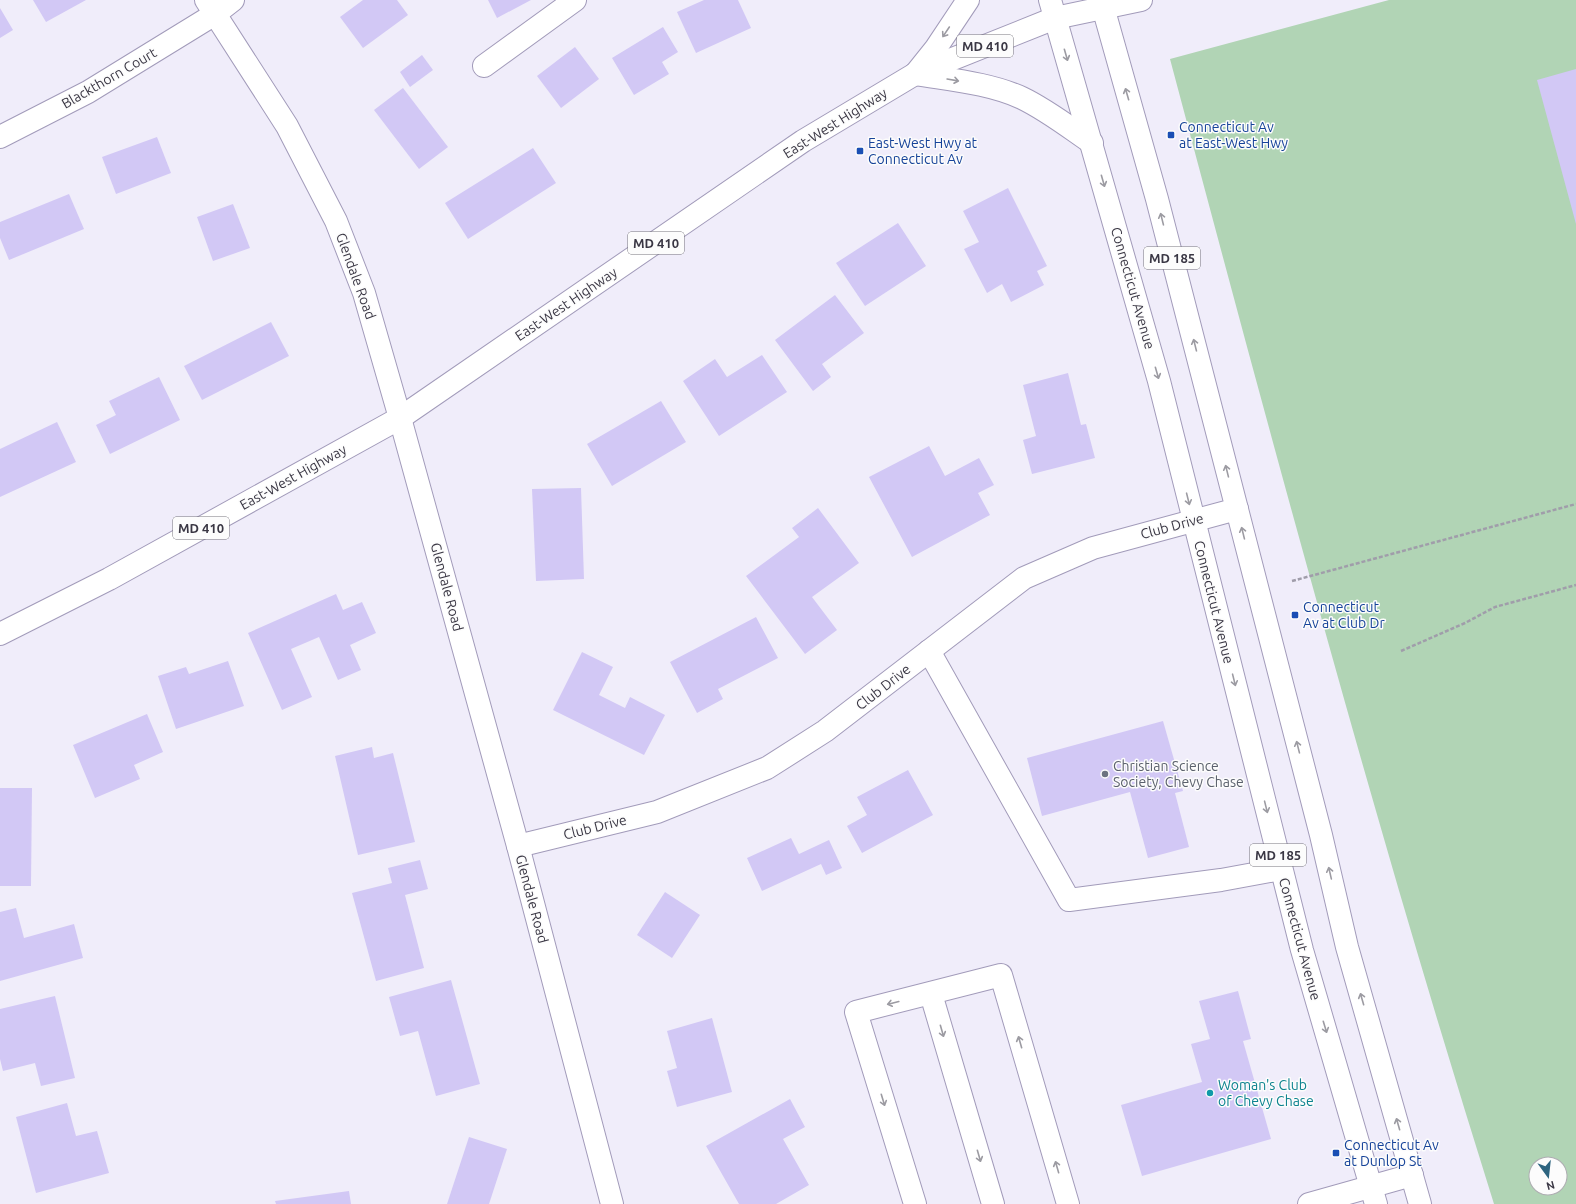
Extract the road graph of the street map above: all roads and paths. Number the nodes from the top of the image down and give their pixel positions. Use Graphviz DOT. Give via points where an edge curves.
graph roads {
  1 [pos="233,0"];
  2 [pos="575,0"];
  3 [pos="968,0"];
  4 [pos="1141,0"];
  5 [pos="1102,4"];
  6 [pos="211,7"];
  7 [pos="1053,9"];
  8 [pos="484,66"];
  9 [pos="915,74"];
  10 [pos="0,137"];
  11 [pos="1092,143"];
  12 [pos="400,418"];
  13 [pos="1576,504"];
  14 [pos="1237,509"];
  15 [pos="1193,521"];
  16 [pos="1292,581"];
  17 [pos="1576,585"];
  18 [pos="0,634"];
  19 [pos="929,651"];
  20 [pos="1401,651"];
  21 [pos="518,846"];
  22 [pos="1281,868"];
  23 [pos="931,994"];
  24 [pos="1412,1175"];
  25 [pos="1374,1195"];
  26 [pos="612,1204"];
  27 [pos="915,1204"];
  28 [pos="993,1204"];
  29 [pos="1068,1204"];
  30 [pos="1310,1204"];
  31 [pos="1420,1204"];
  1 -- 6 [label="main road, Blackthorn Court"];
  2 -- 8 [label="main road"];
  3 -- 9 [label="main road, one-way"];
  4 -- 5 [label="main road, East-West Highway / MD 410"];
  5 -- 7 [label="main road, East-West Highway / MD 410"];
  14 -- 5 [label="main road, MD 185, one-way" via="1157,199"];
  6 -- 10 [label="main road, Blackthorn Court" via="88,92"];
  6 -- 12 [label="main road, Glendale Road" via="287,126 336,221 364,293"];
  7 -- 9 [label="main road, East-West Highway / MD 410"];
  7 -- 11 [label="main road, Connecticut Avenue / MD 185, one-way"];
  9 -- 11 [label="main road, one-way" via="988,86 1022,98"];
  9 -- 12 [label="main road, East-West Highway / MD 410" via="803,142"];
  11 -- 15 [label="main road, Connecticut Avenue / MD 185, one-way" via="1159,381"];
  12 -- 18 [label="main road, East-West Highway / MD 410" via="109,580"];
  12 -- 21 [label="main road, Glendale Road"];
  13 -- 16 [label="path"];
  14 -- 15 [label="main road, Club Drive"];
  24 -- 14 [label="main road, MD 185, one-way" via="1348,947"];
  15 -- 19 [label="main road, Club Drive" via="1092,548 1024,578"];
  15 -- 22 [label="main road, Connecticut Avenue / MD 185, one-way"];
  17 -- 20 [label="path" via="1495,607 1465,624"];
  19 -- 21 [label="main road, Club Drive" via="825,731 766,768 657,812"];
  19 -- 22 [label="main road" via="1069,900 1221,880"];
  21 -- 26 [label="main road, Glendale Road"];
  22 -- 25 [label="main road, Connecticut Avenue / MD 185, one-way" via="1302,950"];
  23 -- 27 [label="main road, one-way" via="856,1012"];
  23 -- 28 [label="main road, one-way"];
  29 -- 23 [label="main road, one-way" via="1001,975"];
  24 -- 25 [label="main road"];
  24 -- 31 [label="main road, MD 185"];
  25 -- 30 [label="main road"];
}
